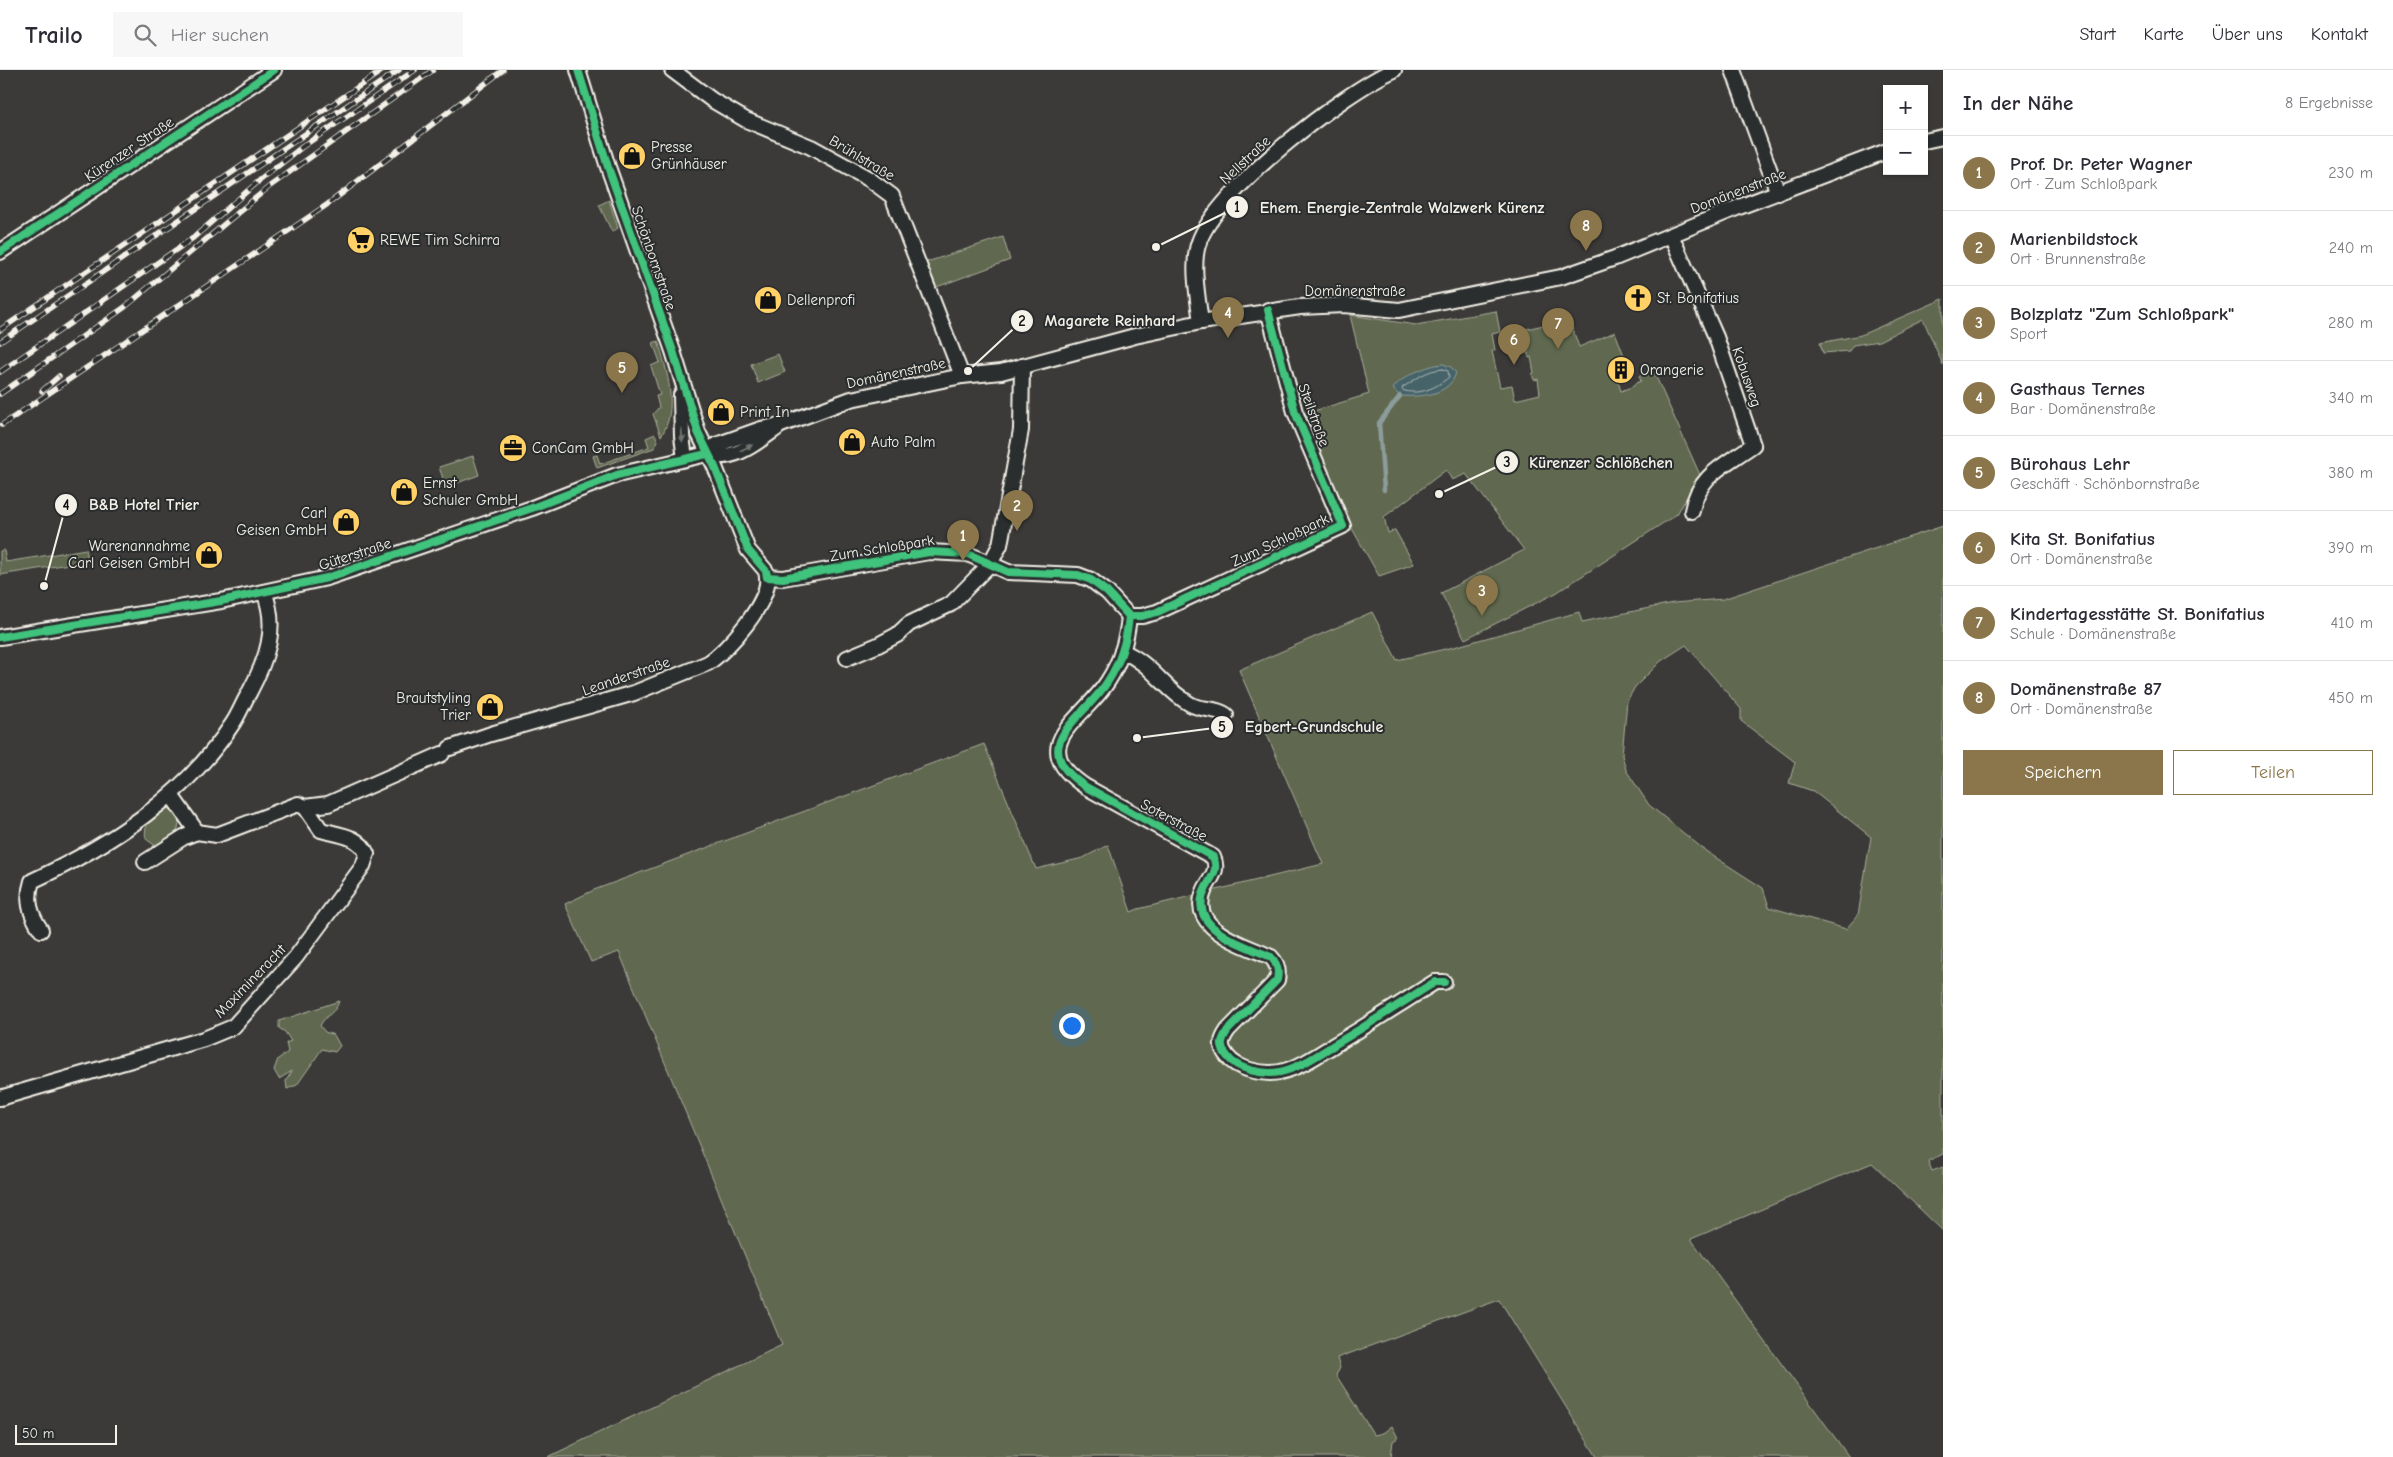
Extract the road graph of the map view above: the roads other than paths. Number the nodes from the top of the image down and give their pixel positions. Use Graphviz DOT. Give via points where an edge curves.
graph roads {
  1 [pos="274,70"];
  2 [pos="578,70"];
  3 [pos="672,70"];
  4 [pos="1394,70"];
  5 [pos="1733,70"];
  6 [pos="1943,137"];
  7 [pos="1928,140"];
  8 [pos="1883,153"];
  9 [pos="1778,194"];
  10 [pos="1670,235"];
  11 [pos="0,252"];
  12 [pos="1268,310"];
  13 [pos="1201,322"];
  14 [pos="1022,366"];
  15 [pos="962,376"];
  16 [pos="681,377"];
  17 [pos="707,454"];
  18 [pos="685,459"];
  19 [pos="1692,511"];
  20 [pos="1343,526"];
  21 [pos="990,564"];
  22 [pos="767,577"];
  23 [pos="264,592"];
  24 [pos="1129,616"];
  25 [pos="0,637"];
  26 [pos="1122,651"];
  27 [pos="848,658"];
  28 [pos="1226,715"];
  29 [pos="172,795"];
  30 [pos="306,807"];
  31 [pos="197,832"];
  32 [pos="145,862"];
  33 [pos="41,930"];
  34 [pos="1444,982"];
  35 [pos="0,1098"];
  1 -- 11 [label="street, Kürenzer Straße"];
  2 -- 16 [label="street, Schönbornstraße"];
  3 -- 15 [label="street, Brühlstraße" via="746,120 811,147 869,179 892,196"];
  4 -- 13 [label="street, Nellstraße" via="1348,95 1302,131 1257,170 1213,215 1198,242 1196,257"];
  5 -- 9 [label="street"];
  6 -- 7 [label="street"];
  8 -- 9 [label="street, Domänenstraße"];
  9 -- 10 [label="street, Domänenstraße"];
  10 -- 12 [label="street, Domänenstraße" via="1561,277 1399,310 1344,305"];
  10 -- 19 [label="street, Kobusweg" via="1716,337 1753,445 1705,479 1694,496"];
  12 -- 13 [label="street, Domänenstraße"];
  12 -- 20 [label="street, Steilstraße" via="1295,412"];
  13 -- 14 [label="street, Domänenstraße"];
  14 -- 15 [label="street, Domänenstraße"];
  14 -- 21 [label="street" via="1021,430 1000,545"];
  15 -- 17 [label="street, Domänenstraße" via="851,398 716,445"];
  16 -- 17 [label="street, Schönbornstraße"];
  16 -- 18 [label="street, Schönbornstraße, one-way"];
  17 -- 18 [label="street, Güterstraße"];
  17 -- 22 [label="street" via="748,550 766,571"];
  18 -- 23 [label="street, Güterstraße" via="617,475 532,508 327,578"];
  20 -- 24 [label="street, Zum Schloßpark" via="1157,612"];
  21 -- 22 [label="street, Zum Schloßpark" via="968,554 929,552 783,578"];
  21 -- 24 [label="street, Zum Schloßpark" via="1008,572 1078,576 1091,580"];
  21 -- 27 [label="street" via="951,604"];
  22 -- 30 [label="street, Leanderstraße" via="766,590 736,638 708,663 634,694 491,734 328,804"];
  23 -- 25 [label="street, Güterstraße"];
  23 -- 29 [label="street" via="272,621 270,640 257,678 233,723"];
  24 -- 26 [label="street, Soterstraße" via="1128,636"];
  26 -- 28 [label="street" via="1146,664 1188,703 1204,710 1220,710"];
  26 -- 34 [label="street, Soterstraße" via="1101,691 1066,728 1060,743 1060,759 1068,774 1086,787 1213,857 1216,866 1202,893 1200,910 1228,938 1271,957 1275,962 1277,980 1222,1039 1222,1050 1229,1060 1250,1069 1279,1072 1323,1052 1435,982"];
  29 -- 31 [label="street"];
  29 -- 33 [label="street" via="110,840 32,881 27,900"];
  30 -- 31 [label="street" via="298,804 217,834"];
  30 -- 35 [label="street, Maximineracht" via="321,830 357,840 367,854 363,866 302,950 233,1027 204,1039"];
  31 -- 32 [label="street"];
}
